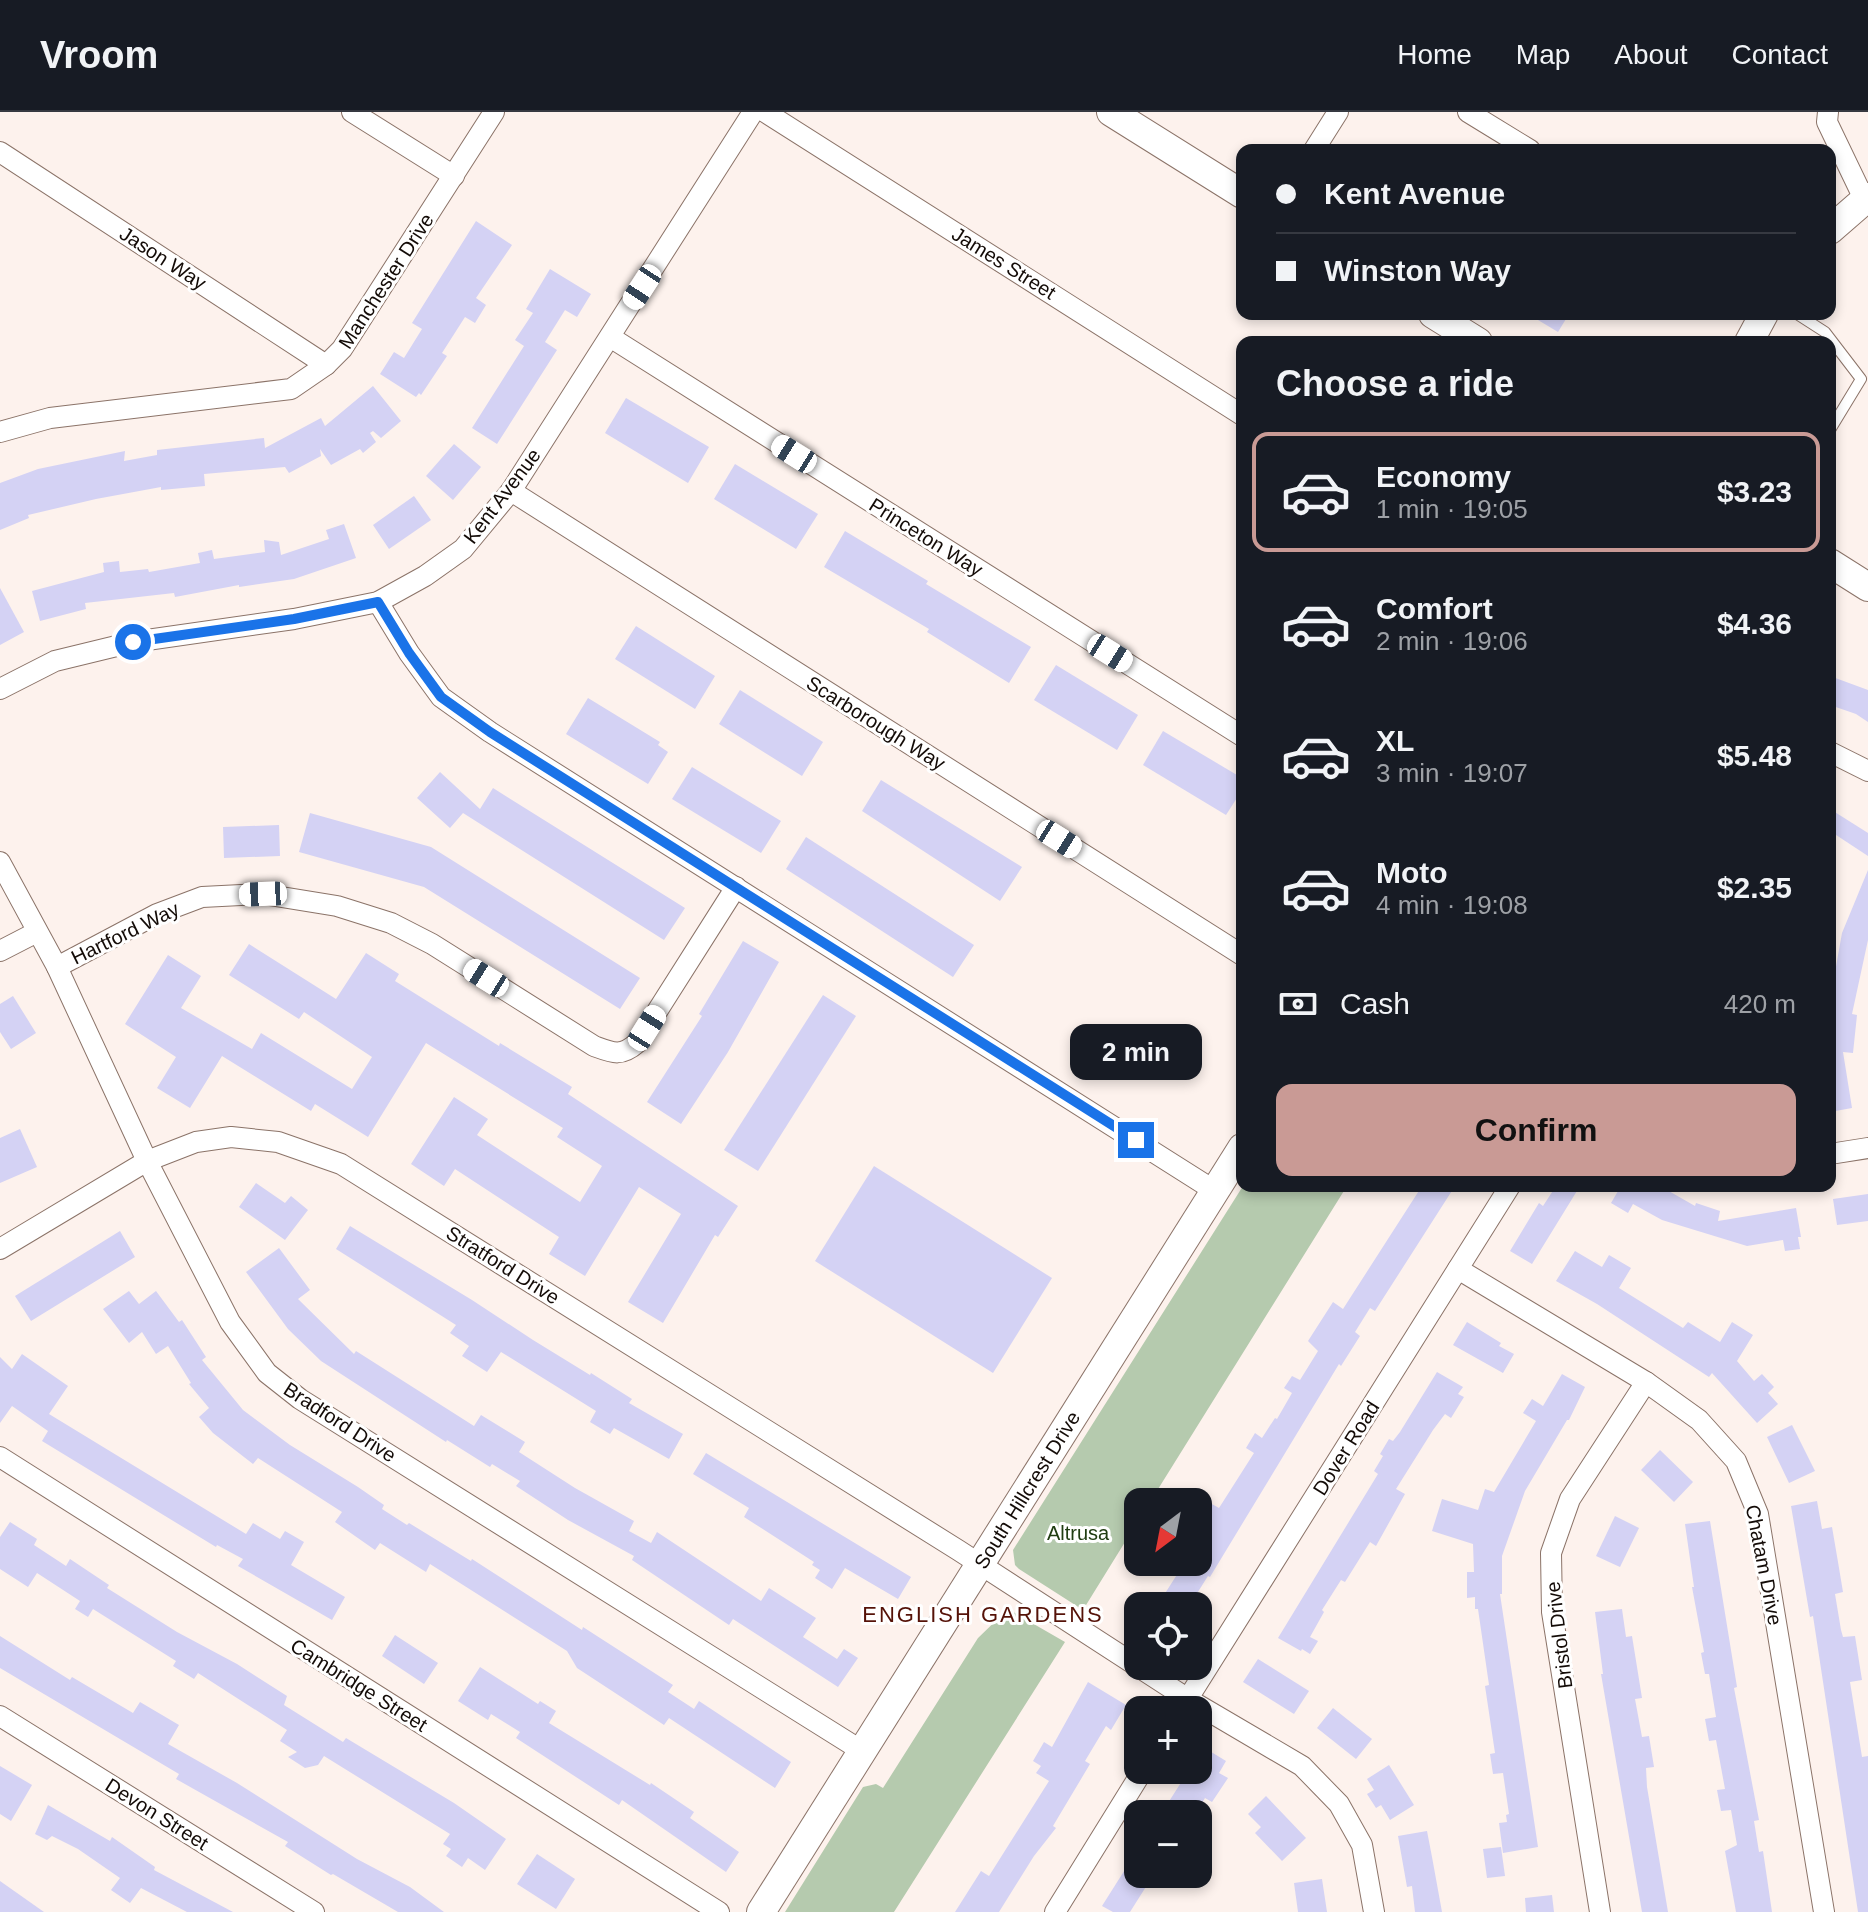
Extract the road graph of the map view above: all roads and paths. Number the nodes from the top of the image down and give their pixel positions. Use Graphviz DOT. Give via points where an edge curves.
graph roads {
  1 [pos="352,112"];
  2 [pos="494,112"];
  3 [pos="753,112"];
  4 [pos="765,112"];
  5 [pos="1111,112"];
  6 [pos="1338,112"];
  7 [pos="1468,112"];
  8 [pos="1828,112"];
  9 [pos="1318,144"];
  10 [pos="1520,144"];
  11 [pos="0,152"];
  12 [pos="454,176"];
  13 [pos="1236,190"];
  14 [pos="1866,198"];
  15 [pos="1836,225"];
  16 [pos="1443,320"];
  17 [pos="1806,320"];
  18 [pos="1468,336"];
  19 [pos="1828,336"];
  20 [pos="610,337"];
  21 [pos="1836,346"];
  22 [pos="326,365"];
  23 [pos="1236,411"];
  24 [pos="1836,420"];
  25 [pos="0,432"];
  26 [pos="511,491"];
  27 [pos="1836,567"];
  28 [pos="1868,587"];
  29 [pos="378,602"];
  30 [pos="0,689"];
  31 [pos="1236,732"];
  32 [pos="1836,755"];
  33 [pos="1868,771"];
  34 [pos="0,862"];
  35 [pos="736,887"];
  36 [pos="37,932"];
  37 [pos="0,951"];
  38 [pos="1236,951"];
  39 [pos="57,967"];
  40 [pos="1868,1148"];
  41 [pos="1836,1153"];
  42 [pos="1236,1158"];
  43 [pos="147,1161"];
  44 [pos="1215,1191"];
  45 [pos="1506,1192"];
  46 [pos="0,1249"];
  47 [pos="1458,1269"];
  48 [pos="1646,1382"];
  49 [pos="0,1457"];
  50 [pos="980,1565"];
  51 [pos="1172,1696"];
  52 [pos="1189,1696"];
  53 [pos="0,1716"];
  54 [pos="1212,1719"];
  55 [pos="862,1751"];
  56 [pos="1134,1784"];
  57 [pos="314,1912"];
  58 [pos="719,1912"];
  59 [pos="761,1912"];
  60 [pos="1055,1912"];
  61 [pos="1374,1912"];
  62 [pos="1600,1912"];
  63 [pos="1824,1912"];
  1 -- 12 [label="street"];
  2 -- 12 [label="street, Manchester Drive"];
  3 -- 20 [label="street, Kent Avenue"];
  4 -- 23 [label="street, James Street"];
  5 -- 13 [label="street"];
  6 -- 9 [label="street"];
  7 -- 10 [label="street"];
  8 -- 14 [label="street" via="1827,122"];
  11 -- 22 [label="street, Jason Way"];
  12 -- 22 [label="street, Manchester Drive" via="342,349"];
  14 -- 15 [label="street"];
  16 -- 18 [label="street"];
  17 -- 19 [label="lane"];
  20 -- 26 [label="street, Kent Avenue"];
  20 -- 31 [label="street, Princeton Way"];
  21 -- 24 [label="lane" via="1861,379"];
  22 -- 25 [label="street, Manchester Drive" via="291,389 50,418"];
  26 -- 29 [label="street, Kent Avenue" via="463,549"];
  26 -- 38 [label="street, Scarborough Way"];
  27 -- 28 [label="street"];
  29 -- 30 [label="street, Kent Avenue" via="133,642 55,661"];
  29 -- 35 [label="street" via="441,697"];
  32 -- 33 [label="street"];
  34 -- 36 [label="street, Bradford Drive"];
  35 -- 39 [label="street, Hartford Way" via="642,1036 625,1054 594,1046 391,923 337,906 263,894 202,897 157,914"];
  35 -- 44 [label="street"];
  36 -- 37 [label="street"];
  36 -- 39 [label="street, Bradford Drive"];
  39 -- 43 [label="street, Bradford Drive"];
  40 -- 41 [label="street"];
  42 -- 44 [label="street, South Hillcrest Drive"];
  43 -- 46 [label="street, Stratford Drive"];
  43 -- 50 [label="street, Stratford Drive" via="196,1142 231,1137 278,1142 341,1164"];
  43 -- 55 [label="street, Bradford Drive" via="230,1322 267,1373 300,1399"];
  44 -- 50 [label="street, South Hillcrest Drive"];
  45 -- 47 [label="street, Dover Road"];
  47 -- 48 [label="street, Chatam Drive"];
  47 -- 52 [label="street, Dover Road"];
  48 -- 62 [label="street, Bristol Drive" via="1570,1499 1551,1553 1552,1612"];
  48 -- 63 [label="street, Chatam Drive" via="1699,1420 1736,1461 1758,1514"];
  49 -- 58 [label="street, Cambridge Street"];
  50 -- 51 [label="street, Stratford Drive"];
  50 -- 55 [label="street, South Hillcrest Drive"];
  53 -- 57 [label="street, Devon Street"];
  54 -- 61 [label="street, Stratford Drive" via="1302,1766 1339,1804 1362,1845"];
  55 -- 59 [label="street, South Hillcrest Drive"];
  56 -- 60 [label="street"];
}
